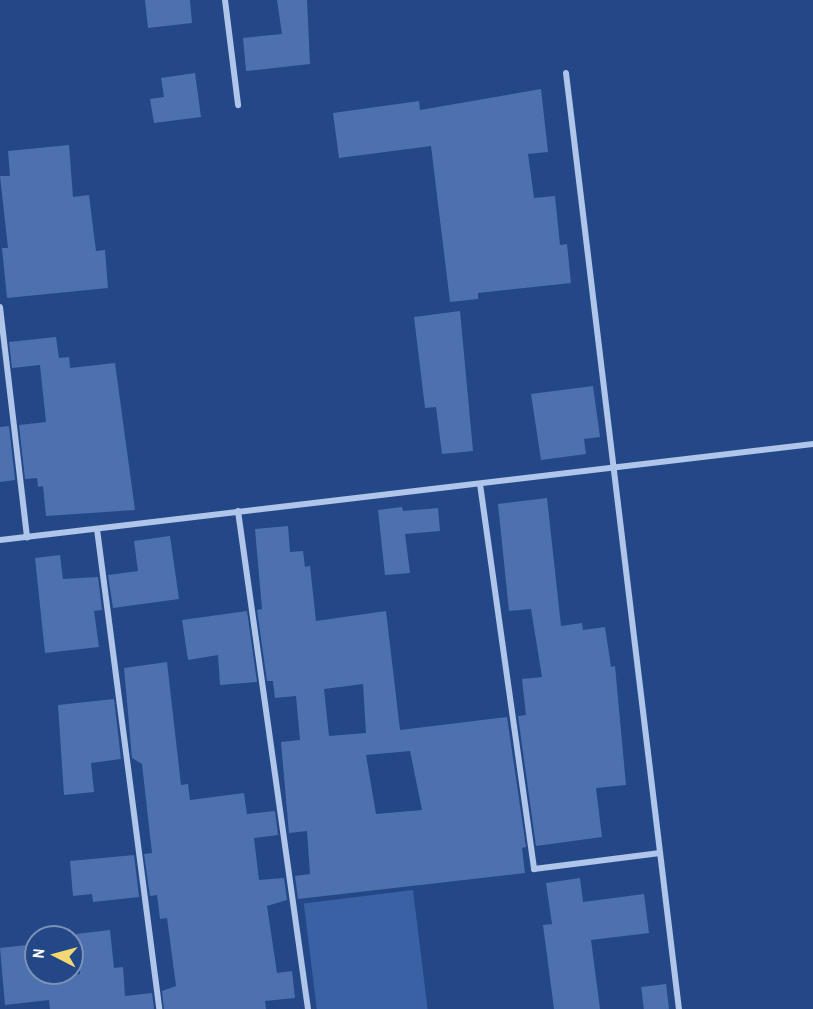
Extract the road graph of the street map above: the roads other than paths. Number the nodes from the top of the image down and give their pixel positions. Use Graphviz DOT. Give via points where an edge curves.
graph roads {
  1 [pos="225,0"];
  2 [pos="566,73"];
  3 [pos="238,105"];
  4 [pos="0,307"];
  5 [pos="813,444"];
  6 [pos="613,468"];
  7 [pos="480,484"];
  8 [pos="238,511"];
  9 [pos="97,529"];
  10 [pos="27,537"];
  11 [pos="0,540"];
  12 [pos="660,853"];
  13 [pos="159,1009"];
  14 [pos="309,1009"];
  15 [pos="679,1009"];
  1 -- 3 [label="street"];
  2 -- 6 [label="street"];
  4 -- 10 [label="street"];
  5 -- 6 [label="street"];
  6 -- 7 [label="street"];
  6 -- 12 [label="street"];
  7 -- 8 [label="street"];
  7 -- 12 [label="street" via="534,869"];
  8 -- 9 [label="street"];
  8 -- 14 [label="street"];
  9 -- 10 [label="street"];
  9 -- 13 [label="street"];
  10 -- 11 [label="street"];
  12 -- 15 [label="street"];
}
